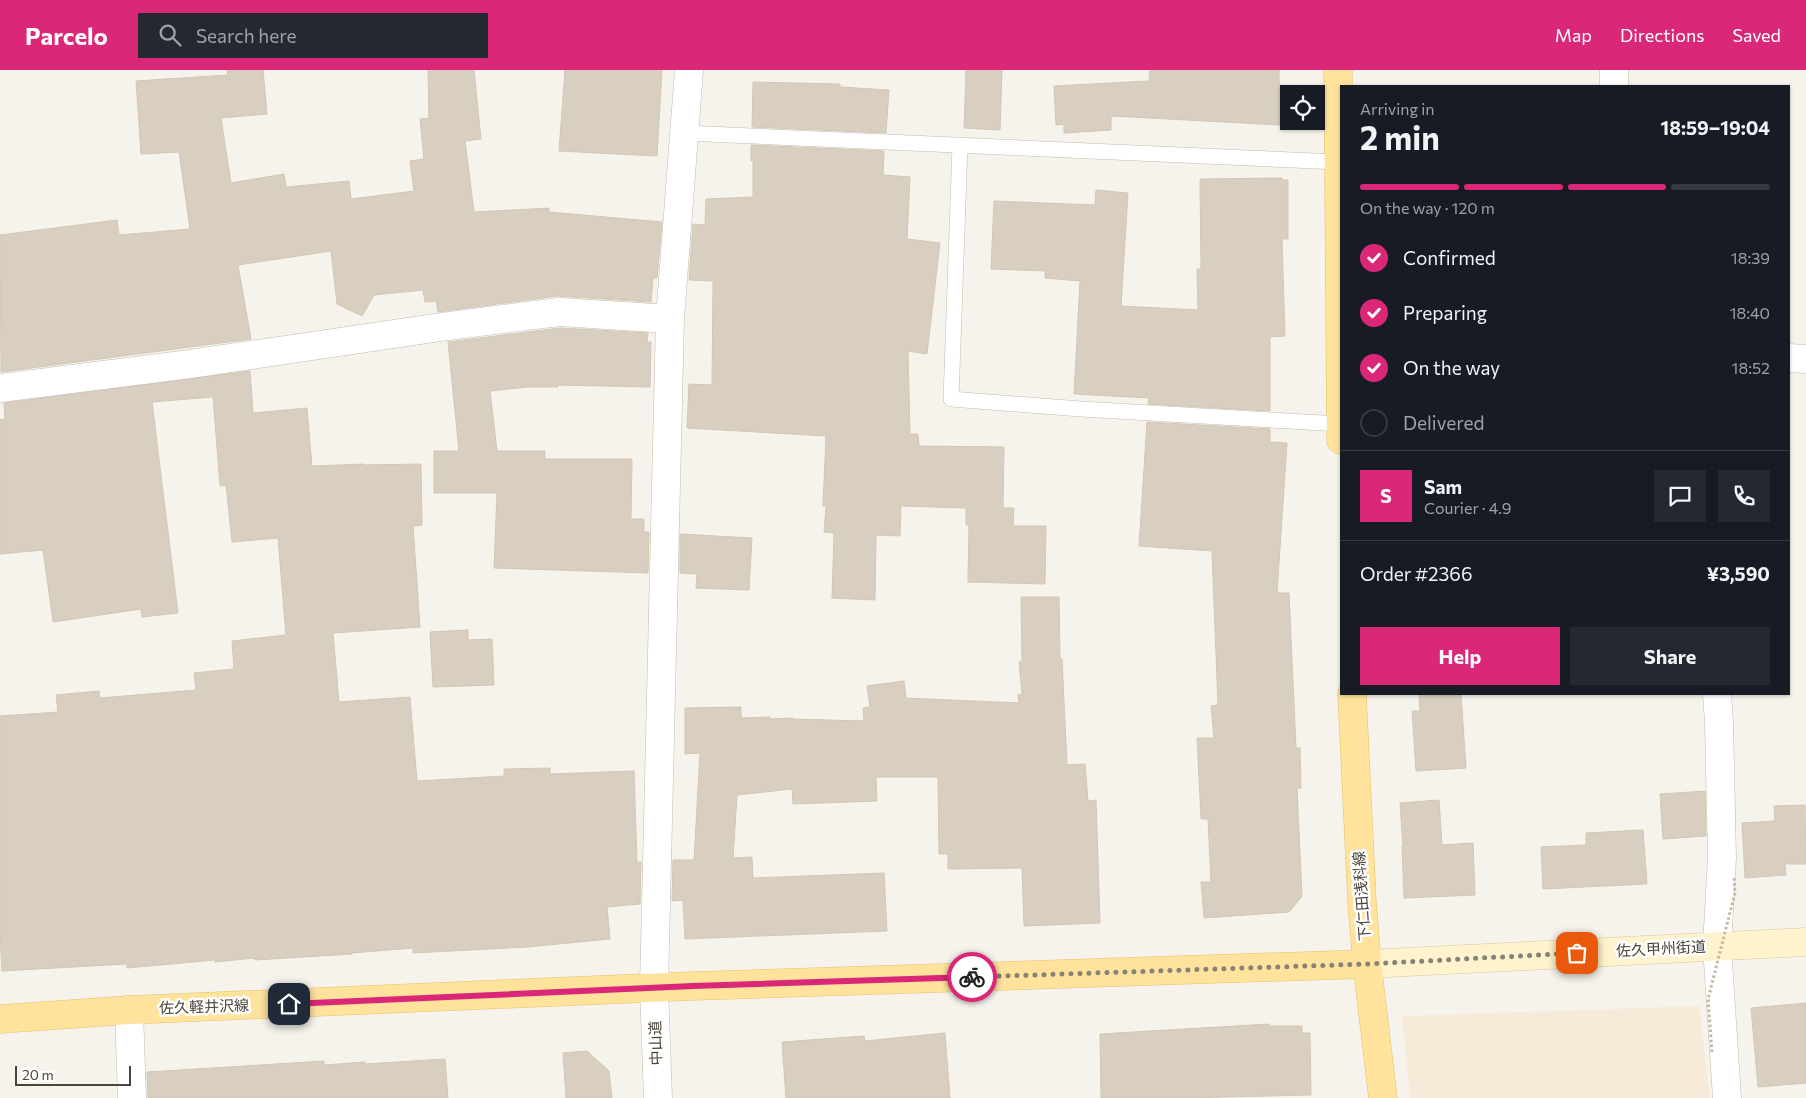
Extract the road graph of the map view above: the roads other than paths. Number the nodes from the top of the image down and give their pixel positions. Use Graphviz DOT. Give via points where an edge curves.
graph roads {
  1 [pos="690,70"];
  2 [pos="1338,70"];
  3 [pos="1614,70"];
  4 [pos="1614,85"];
  5 [pos="685,133"];
  6 [pos="960,145"];
  7 [pos="1338,162"];
  8 [pos="670,319"];
  9 [pos="1340,348"];
  10 [pos="1790,358"];
  11 [pos="1806,359"];
  12 [pos="0,388"];
  13 [pos="1340,432"];
  14 [pos="1352,695"];
  15 [pos="1717,695"];
  16 [pos="1806,942"];
  17 [pos="1716,946"];
  18 [pos="1367,964"];
  19 [pos="654,988"];
  20 [pos="129,1010"];
  21 [pos="0,1019"];
  22 [pos="132,1098"];
  23 [pos="658,1098"];
  24 [pos="1383,1098"];
  25 [pos="1728,1098"];
  1 -- 5 [label="street, 中山道"];
  2 -- 7 [label="main road"];
  3 -- 4 [label="street"];
  5 -- 6 [label="lane"];
  5 -- 8 [label="street, 中山道"];
  6 -- 7 [label="lane"];
  6 -- 13 [label="lane" via="951,399"];
  7 -- 9 [label="main road"];
  8 -- 12 [label="street" via="559,312"];
  8 -- 19 [label="street, 中山道"];
  10 -- 11 [label="street"];
  14 -- 18 [label="main road, 下仁田浅科線"];
  15 -- 17 [label="street" via="1722,858"];
  16 -- 17 [label="main road, 佐久甲州街道"];
  17 -- 18 [label="main road, 佐久甲州街道"];
  17 -- 25 [label="street"];
  18 -- 19 [label="main road, 佐久軽井沢線"];
  18 -- 24 [label="main road, 下仁田浅科線"];
  19 -- 20 [label="main road, 佐久軽井沢線"];
  19 -- 23 [label="street, 中山道"];
  20 -- 21 [label="main road, 佐久軽井沢線"];
  20 -- 22 [label="street"];
}
